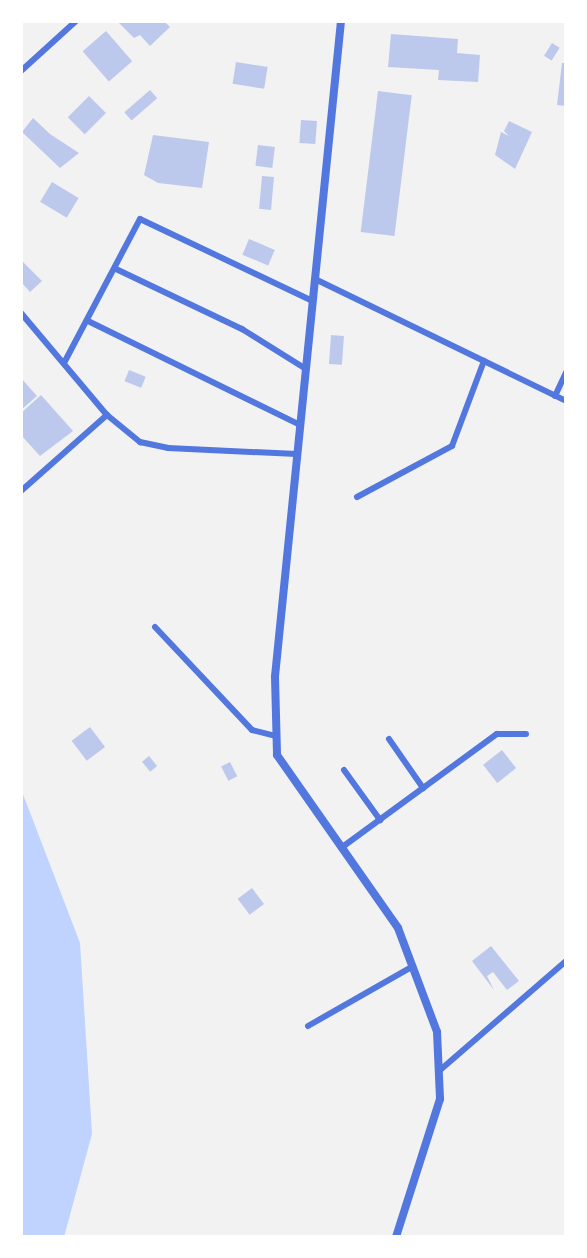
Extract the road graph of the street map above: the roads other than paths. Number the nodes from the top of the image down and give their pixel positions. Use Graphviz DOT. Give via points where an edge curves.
graph roads {
  1 [pos="76,21"];
  2 [pos="341,21"];
  3 [pos="21,71"];
  4 [pos="116,268"];
  5 [pos="315,279"];
  6 [pos="313,301"];
  7 [pos="21,313"];
  8 [pos="88,321"];
  9 [pos="484,362"];
  10 [pos="64,363"];
  11 [pos="306,369"];
  12 [pos="566,372"];
  13 [pos="555,396"];
  14 [pos="566,401"];
  15 [pos="107,415"];
  16 [pos="300,425"];
  17 [pos="297,454"];
  18 [pos="21,491"];
  19 [pos="357,497"];
  20 [pos="155,627"];
  21 [pos="526,734"];
  22 [pos="276,736"];
  23 [pos="389,739"];
  24 [pos="344,770"];
  25 [pos="424,788"];
  26 [pos="380,820"];
  27 [pos="341,849"];
  28 [pos="566,961"];
  29 [pos="413,966"];
  30 [pos="308,1026"];
  31 [pos="439,1071"];
  32 [pos="396,1237"];
  1 -- 3 [label="street"];
  2 -- 5 [label="street"];
  4 -- 6 [label="street" via="140,219"];
  4 -- 8 [label="street"];
  4 -- 11 [label="street" via="242,329"];
  5 -- 6 [label="street"];
  5 -- 9 [label="street"];
  6 -- 11 [label="street"];
  7 -- 10 [label="street"];
  8 -- 10 [label="street"];
  8 -- 16 [label="street"];
  9 -- 13 [label="street"];
  9 -- 19 [label="street" via="452,446"];
  10 -- 15 [label="street"];
  11 -- 16 [label="street"];
  12 -- 13 [label="street"];
  13 -- 14 [label="street"];
  15 -- 17 [label="street" via="139,442 169,448"];
  15 -- 18 [label="street"];
  16 -- 17 [label="street"];
  17 -- 22 [label="street" via="275,677"];
  20 -- 22 [label="street" via="252,730"];
  21 -- 25 [label="street" via="497,734"];
  22 -- 27 [label="street" via="276,755"];
  23 -- 25 [label="street"];
  24 -- 26 [label="street"];
  25 -- 26 [label="street"];
  26 -- 27 [label="street"];
  27 -- 29 [label="street" via="398,928"];
  28 -- 31 [label="street"];
  29 -- 30 [label="street"];
  29 -- 31 [label="street" via="437,1032"];
  31 -- 32 [label="street" via="440,1098"];
}
